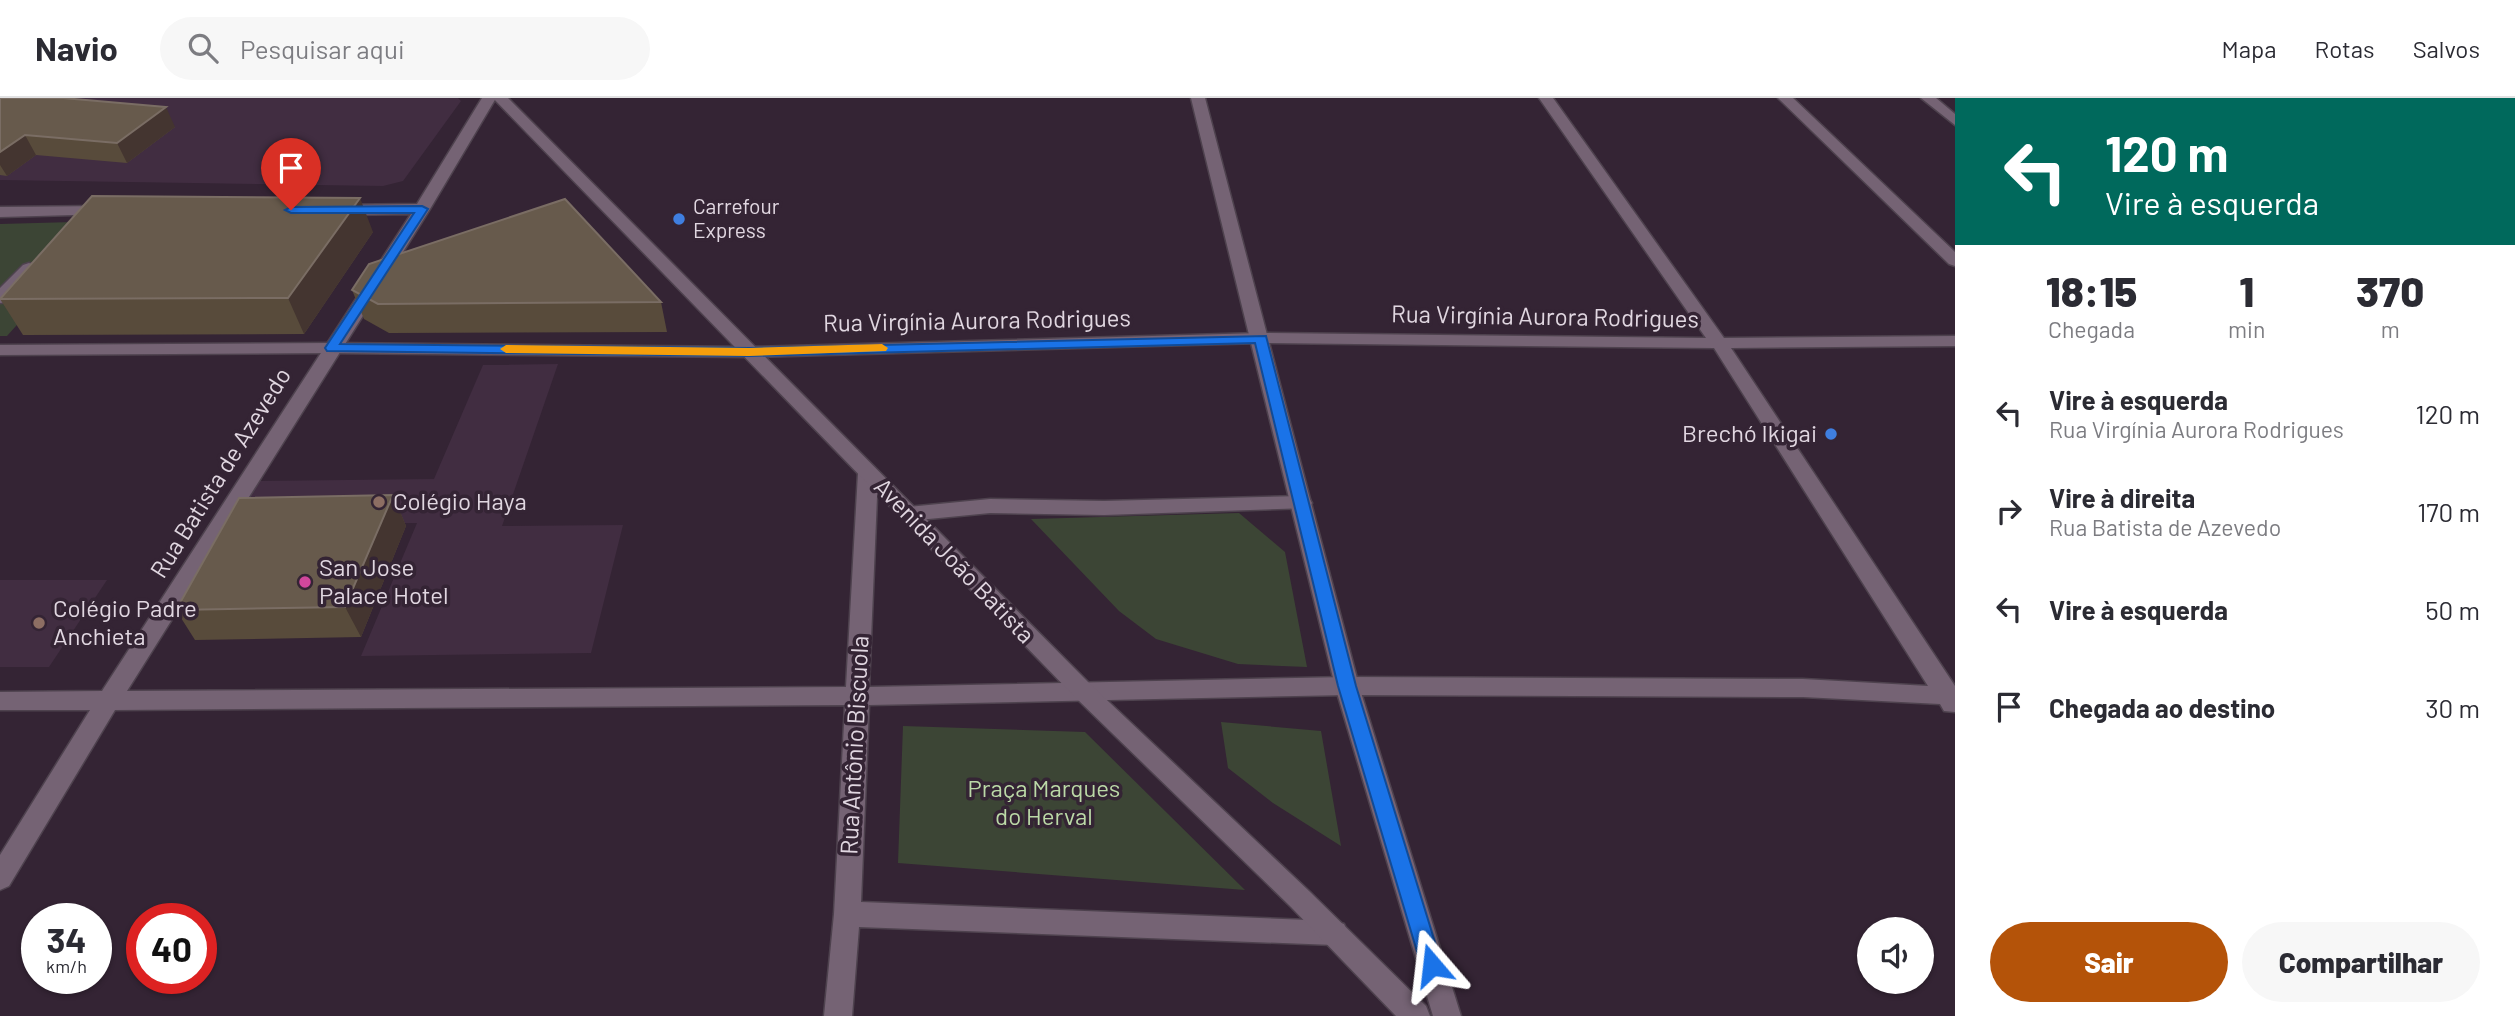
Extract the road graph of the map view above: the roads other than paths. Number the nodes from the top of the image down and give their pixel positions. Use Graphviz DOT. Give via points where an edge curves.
graph roads {
  1 [pos="489,98"];
  2 [pos="500,98"];
  3 [pos="1198,98"];
  4 [pos="1546,98"];
  5 [pos="1785,98"];
  6 [pos="1928,98"];
  7 [pos="1955,121"];
  8 [pos="422,209"];
  9 [pos="327,210"];
  10 [pos="122,211"];
  11 [pos="0,212"];
  12 [pos="1955,261"];
  13 [pos="35,262"];
  14 [pos="0,299"];
  15 [pos="1261,338"];
  16 [pos="1955,341"];
  17 [pos="1719,343"];
  18 [pos="331,348"];
  19 [pos="0,350"];
  20 [pos="749,352"];
  21 [pos="868,473"];
  22 [pos="1302,503"];
  23 [pos="908,513"];
  24 [pos="1347,686"];
  25 [pos="1083,691"];
  26 [pos="857,696"];
  27 [pos="1952,699"];
  28 [pos="0,701"];
  29 [pos="108,701"];
  30 [pos="0,878"];
  31 [pos="847,914"];
  32 [pos="1334,933"];
  33 [pos="838,1016"];
  34 [pos="1416,1016"];
  35 [pos="1447,1016"];
  1 -- 8 [label="street, Rua Batista de Azevedo"];
  2 -- 20 [label="street, Avenida João Batista"];
  3 -- 15 [label="street"];
  4 -- 17 [label="street"];
  5 -- 12 [label="street"];
  6 -- 7 [label="street"];
  8 -- 9 [label="street"];
  8 -- 18 [label="street, Rua Batista de Azevedo"];
  10 -- 11 [label="street"];
  13 -- 14 [label="street"];
  15 -- 17 [label="street, Rua Virgínia Aurora Rodrigues"];
  15 -- 20 [label="street, Rua Virgínia Aurora Rodrigues"];
  15 -- 22 [label="street"];
  16 -- 17 [label="street, Rua Virgínia Aurora Rodrigues"];
  17 -- 27 [label="street"];
  18 -- 19 [label="street, Rua Virgínia Aurora Rodrigues"];
  18 -- 20 [label="street, Rua Virgínia Aurora Rodrigues"];
  18 -- 29 [label="street, Rua Batista de Azevedo"];
  20 -- 21 [label="street, Avenida João Batista"];
  21 -- 23 [label="street, Avenida João Batista"];
  21 -- 26 [label="street, Rua Antônio Biscuola"];
  22 -- 23 [label="street" via="990,506"];
  22 -- 24 [label="street"];
  23 -- 25 [label="street, Avenida João Batista"];
  24 -- 25 [label="street"];
  24 -- 27 [label="street" via="1803,688"];
  24 -- 35 [label="street"];
  25 -- 26 [label="street"];
  25 -- 32 [label="street, Avenida João Batista"];
  26 -- 29 [label="street"];
  26 -- 31 [label="street, Rua Antônio Biscuola"];
  28 -- 29 [label="street"];
  29 -- 30 [label="street, Rua Batista de Azevedo"];
  31 -- 32 [label="street"];
  31 -- 33 [label="street, Rua Antônio Biscuola"];
  32 -- 34 [label="street, Avenida João Batista"];
}
